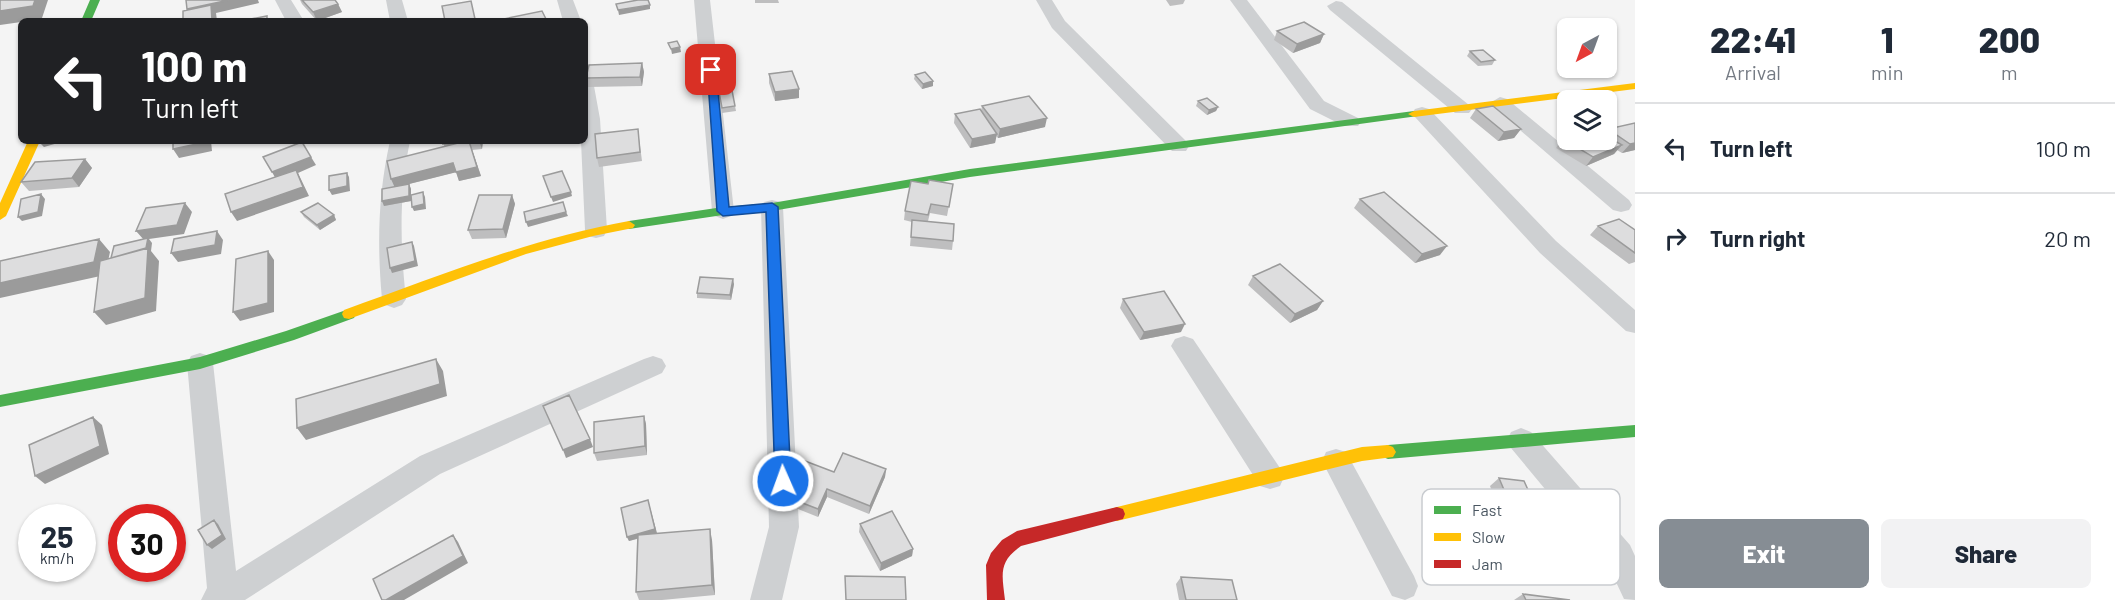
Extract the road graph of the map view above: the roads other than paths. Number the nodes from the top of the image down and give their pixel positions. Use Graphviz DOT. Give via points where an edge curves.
graph roads {
  1 [pos="95,0"];
  2 [pos="284,0"];
  3 [pos="394,0"];
  4 [pos="565,0"];
  5 [pos="702,0"];
  6 [pos="1238,0"];
  7 [pos="1044,1"];
  8 [pos="1336,6"];
  9 [pos="87,18"];
  10 [pos="293,18"];
  11 [pos="398,18"];
  12 [pos="571,18"];
  13 [pos="1635,86"];
  14 [pos="1500,103"];
  15 [pos="1317,105"];
  16 [pos="588,106"];
  17 [pos="1462,109"];
  18 [pos="1422,114"];
  19 [pos="1351,122"];
  20 [pos="1318,128"];
  21 [pos="32,144"];
  22 [pos="399,144"];
  23 [pos="1179,146"];
  24 [pos="10,174"];
  25 [pos="1621,205"];
  26 [pos="772,207"];
  27 [pos="723,211"];
  28 [pos="0,216"];
  29 [pos="596,230"];
  30 [pos="394,299"];
  31 [pos="1635,324"];
  32 [pos="1184,346"];
  33 [pos="200,363"];
  34 [pos="653,366"];
  35 [pos="0,401"];
  36 [pos="1635,430"];
  37 [pos="1521,440"];
  38 [pos="1336,460"];
  39 [pos="1270,477"];
  40 [pos="1563,489"];
  41 [pos="1620,557"];
  42 [pos="1403,586"];
  43 [pos="1635,588"];
  44 [pos="222,599"];
  45 [pos="766,600"];
  46 [pos="996,600"];
  1 -- 9 [label="street"];
  2 -- 10 [label="street"];
  3 -- 11 [label="street"];
  4 -- 12 [label="street"];
  5 -- 27 [label="street"];
  6 -- 15 [label="street"];
  7 -- 23 [label="street" via="1058,24"];
  8 -- 17 [label="street"];
  13 -- 14 [label="street"];
  14 -- 17 [label="street"];
  14 -- 25 [label="street"];
  15 -- 19 [label="street"];
  15 -- 20 [label="street"];
  16 -- 29 [label="street"];
  17 -- 18 [label="street"];
  18 -- 19 [label="street"];
  18 -- 31 [label="street" via="1548,247"];
  19 -- 20 [label="street"];
  20 -- 23 [label="street"];
  21 -- 24 [label="street"];
  22 -- 30 [label="street" via="391,176 387,236"];
  23 -- 26 [label="street" via="970,173"];
  24 -- 28 [label="street"];
  26 -- 27 [label="street"];
  26 -- 45 [label="street" via="784,527"];
  27 -- 29 [label="street"];
  29 -- 30 [label="street" via="501,258"];
  30 -- 33 [label="street"];
  32 -- 39 [label="street"];
  33 -- 35 [label="street"];
  33 -- 44 [label="street"];
  34 -- 44 [label="street" via="430,465"];
  36 -- 37 [label="street"];
  37 -- 38 [label="street" via="1362,454"];
  37 -- 40 [label="street"];
  38 -- 39 [label="street"];
  38 -- 42 [label="street"];
  39 -- 46 [label="street" via="1017,539 1002,547 993,560"];
  41 -- 43 [label="street"];
}
